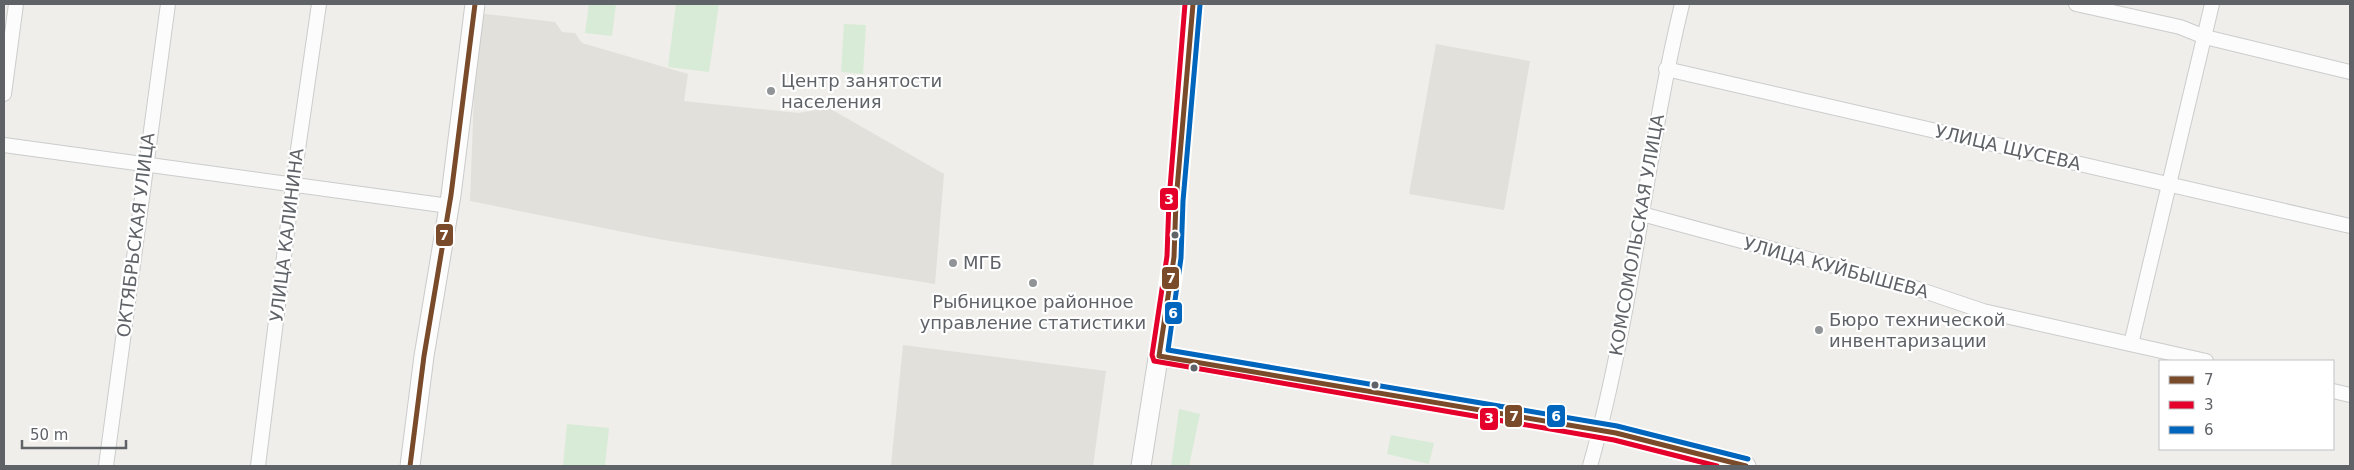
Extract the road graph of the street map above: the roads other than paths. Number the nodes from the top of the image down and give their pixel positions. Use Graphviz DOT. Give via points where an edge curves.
graph roads {
  1 [pos="16,4"];
  2 [pos="168,4"];
  3 [pos="318,4"];
  4 [pos="475,4"];
  5 [pos="1193,4"];
  6 [pos="1682,4"];
  7 [pos="2076,4"];
  8 [pos="2212,4"];
  9 [pos="2205,37"];
  10 [pos="1666,69"];
  11 [pos="2350,72"];
  12 [pos="4,94"];
  13 [pos="4,145"];
  14 [pos="145,163"];
  15 [pos="293,184"];
  16 [pos="2169,186"];
  17 [pos="449,206"];
  18 [pos="1642,214"];
  19 [pos="2350,226"];
  20 [pos="2131,344"];
  21 [pos="1159,356"];
  22 [pos="2202,360"];
  23 [pos="2334,391"];
  24 [pos="2350,395"];
  25 [pos="1600,431"];
  26 [pos="106,466"];
  27 [pos="258,466"];
  28 [pos="410,466"];
  29 [pos="1141,466"];
  30 [pos="1590,466"];
  31 [pos="1746,466"];
  1 -- 12 [label="street"];
  2 -- 14 [label="street, ОКТЯБРЬСКАЯ УЛИЦА"];
  3 -- 15 [label="street, УЛИЦА КАЛИНИНА"];
  4 -- 17 [label="street"];
  5 -- 21 [label="street" via="1174,257"];
  6 -- 10 [label="street, КОМСОМОЛЬСКАЯ УЛИЦА"];
  7 -- 9 [label="street" via="2180,27"];
  8 -- 9 [label="street"];
  9 -- 11 [label="street"];
  9 -- 16 [label="street"];
  10 -- 16 [label="street, УЛИЦА ЩУСЕВА"];
  10 -- 18 [label="street, КОМСОМОЛЬСКАЯ УЛИЦА"];
  13 -- 14 [label="street"];
  14 -- 15 [label="street"];
  14 -- 26 [label="street, ОКТЯБРЬСКАЯ УЛИЦА"];
  15 -- 17 [label="street"];
  15 -- 27 [label="street, УЛИЦА КАЛИНИНА"];
  16 -- 19 [label="street, УЛИЦА ЩУСЕВА"];
  16 -- 20 [label="street"];
  17 -- 28 [label="street"];
  18 -- 20 [label="street, УЛИЦА КУЙБЫШЕВА" via="1916,288 1983,311"];
  18 -- 25 [label="street, КОМСОМОЛЬСКАЯ УЛИЦА" via="1624,325"];
  20 -- 22 [label="street, УЛИЦА КУЙБЫШЕВА"];
  21 -- 25 [label="street"];
  21 -- 29 [label="street"];
  23 -- 24 [label="street"];
  25 -- 30 [label="street, КОМСОМОЛЬСКАЯ УЛИЦА"];
  25 -- 31 [label="street"];
}
